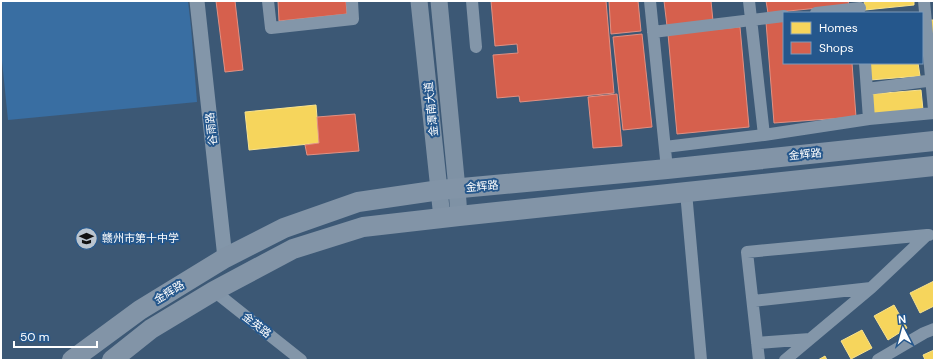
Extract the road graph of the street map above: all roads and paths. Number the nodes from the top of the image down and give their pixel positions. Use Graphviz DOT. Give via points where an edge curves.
graph roads {
  1 [pos="197,1"];
  2 [pos="268,1"];
  3 [pos="352,1"];
  4 [pos="419,1"];
  5 [pos="438,1"];
  6 [pos="472,1"];
  7 [pos="650,1"];
  8 [pos="749,1"];
  9 [pos="860,8"];
  10 [pos="925,9"];
  11 [pos="825,12"];
  12 [pos="783,16"];
  13 [pos="751,20"];
  14 [pos="653,32"];
  15 [pos="476,47"];
  16 [pos="928,48"];
  17 [pos="864,64"];
  18 [pos="933,81"];
  19 [pos="867,89"];
  20 [pos="934,111"];
  21 [pos="869,120"];
  22 [pos="764,135"];
  23 [pos="934,141"];
  24 [pos="665,147"];
  25 [pos="934,166"];
  26 [pos="667,169"];
  27 [pos="448,189"];
  28 [pos="686,192"];
  29 [pos="450,217"];
  30 [pos="930,234"];
  31 [pos="225,258"];
  32 [pos="871,288"];
  33 [pos="214,291"];
  34 [pos="753,301"];
  35 [pos="934,329"];
  36 [pos="810,339"];
  37 [pos="757,343"];
  38 [pos="72,360"];
  39 [pos="112,360"];
  40 [pos="301,360"];
  41 [pos="701,360"];
  42 [pos="759,360"];
  43 [pos="786,360"];
  44 [pos="878,360"];
  1 -- 31 [label="street, 谷雨路"];
  2 -- 3 [label="street" via="271,28 353,19"];
  4 -- 27 [label="main road, 金潭南大道"];
  5 -- 27 [label="main road, 金潭南大道"];
  6 -- 15 [label="street"];
  7 -- 14 [label="street"];
  8 -- 13 [label="street"];
  9 -- 11 [label="street"];
  10 -- 16 [label="street"];
  12 -- 13 [label="street"];
  13 -- 14 [label="street"];
  13 -- 22 [label="street"];
  14 -- 24 [label="street"];
  16 -- 18 [label="street"];
  17 -- 19 [label="street"];
  18 -- 19 [label="street"];
  18 -- 20 [label="street"];
  19 -- 21 [label="street"];
  20 -- 21 [label="street"];
  21 -- 22 [label="street"];
  22 -- 24 [label="street"];
  23 -- 26 [label="main road, 金辉路"];
  24 -- 26 [label="street"];
  25 -- 28 [label="main road, 金辉路"];
  26 -- 27 [label="main road, 金辉路"];
  27 -- 29 [label="main road, 金潭南大道"];
  27 -- 31 [label="main road, 金辉路" via="358,202 284,228"];
  28 -- 29 [label="main road, 金辉路"];
  28 -- 41 [label="street"];
  29 -- 33 [label="main road, 金辉路" via="363,227 349,231 293,249"];
  30 -- 32 [label="street"];
  30 -- 34 [label="street" via="747,252"];
  31 -- 38 [label="main road, 金辉路" via="140,310"];
  32 -- 34 [label="street"];
  32 -- 36 [label="street"];
  33 -- 39 [label="main road, 金辉路" via="151,329"];
  33 -- 40 [label="street, 金英路"];
  34 -- 37 [label="street"];
  35 -- 44 [label="street"];
  36 -- 37 [label="street"];
  36 -- 43 [label="street"];
  37 -- 42 [label="street"];
}
